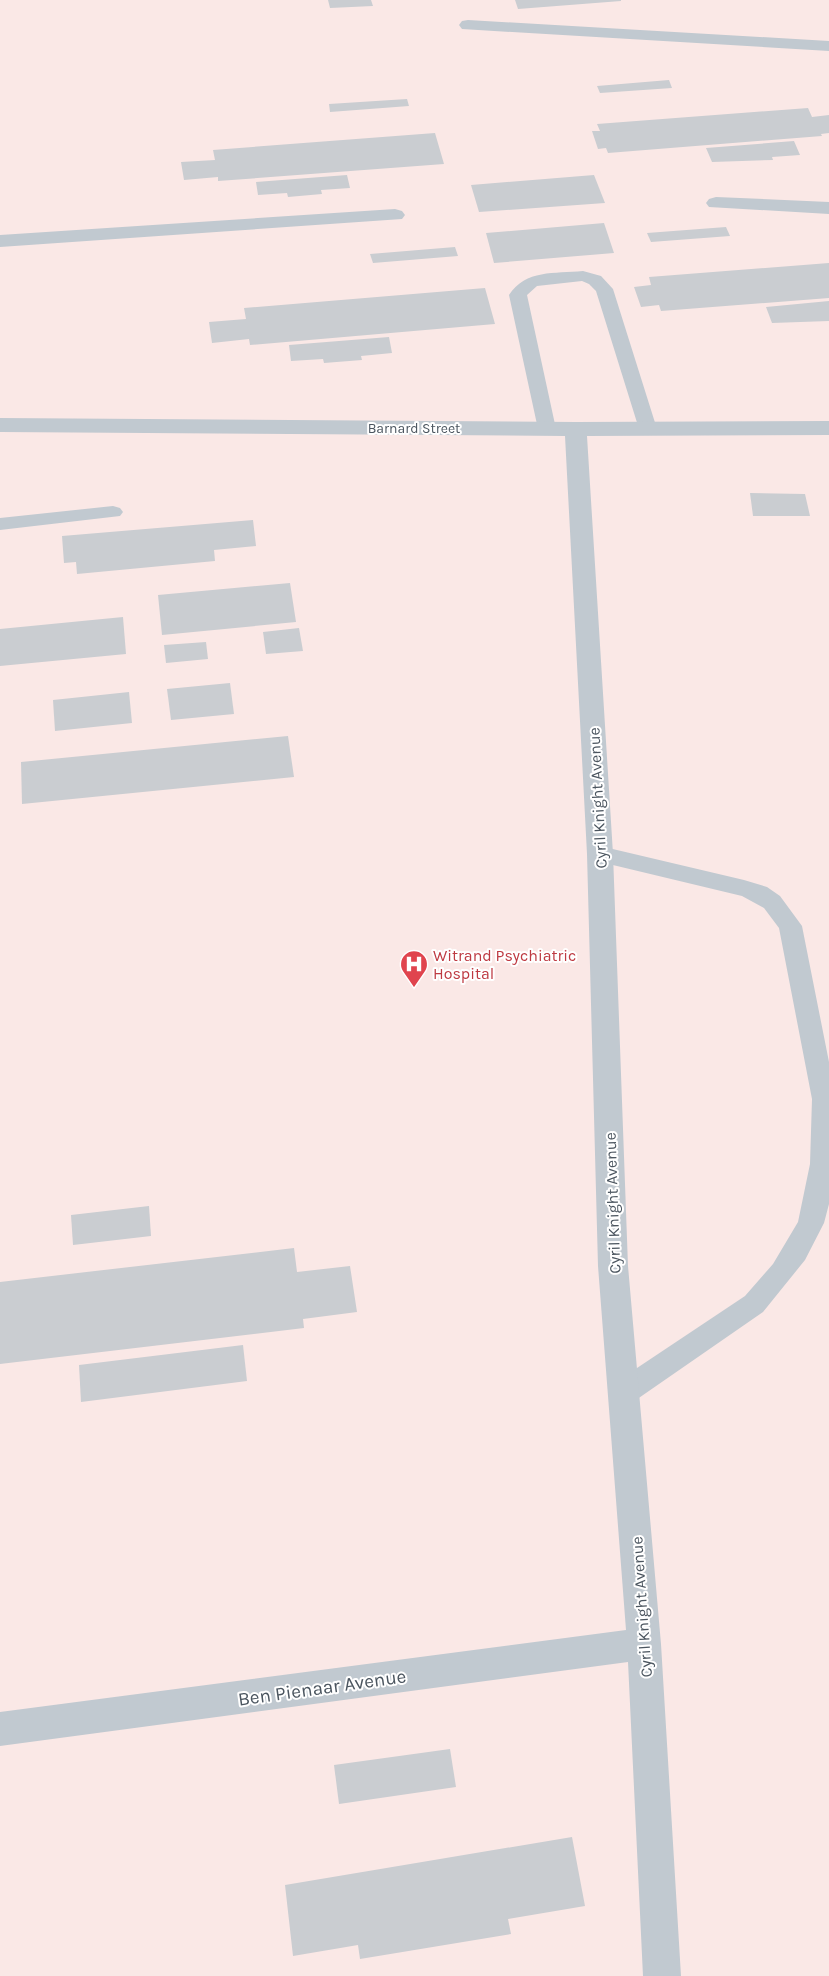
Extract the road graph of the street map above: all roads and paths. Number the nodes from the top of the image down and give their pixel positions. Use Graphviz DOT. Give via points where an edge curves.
graph roads {
  1 [pos="468,25"];
  2 [pos="829,46"];
  3 [pos="716,203"];
  4 [pos="829,208"];
  5 [pos="395,216"];
  6 [pos="0,241"];
  7 [pos="0,425"];
  8 [pos="829,428"];
  9 [pos="547,429"];
  10 [pos="576,429"];
  11 [pos="648,429"];
  12 [pos="113,512"];
  13 [pos="0,524"];
  14 [pos="600,854"];
  15 [pos="624,1393"];
  16 [pos="644,1644"];
  17 [pos="0,1729"];
  18 [pos="662,1976"];
  1 -- 2 [label="street"];
  3 -- 4 [label="street"];
  5 -- 6 [label="street"];
  7 -- 9 [label="street, Barnard Street"];
  8 -- 11 [label="street, Barnard Street"];
  9 -- 10 [label="street, Barnard Street"];
  9 -- 11 [label="lane" via="518,295 532,280 583,276 595,280 604,289"];
  10 -- 11 [label="street, Barnard Street"];
  10 -- 14 [label="street, Cyril Knight Avenue"];
  12 -- 13 [label="lane"];
  14 -- 15 [label="street, Cyril Knight Avenue" via="613,1266"];
  14 -- 15 [label="lane" via="744,888 772,902 790,926 824,1099 823,1164 817,1201 811,1223 782,1272 754,1304"];
  15 -- 16 [label="street, Cyril Knight Avenue"];
  16 -- 17 [label="street, Ben Pienaar Avenue"];
  16 -- 18 [label="street, Cyril Knight Avenue"];
}
